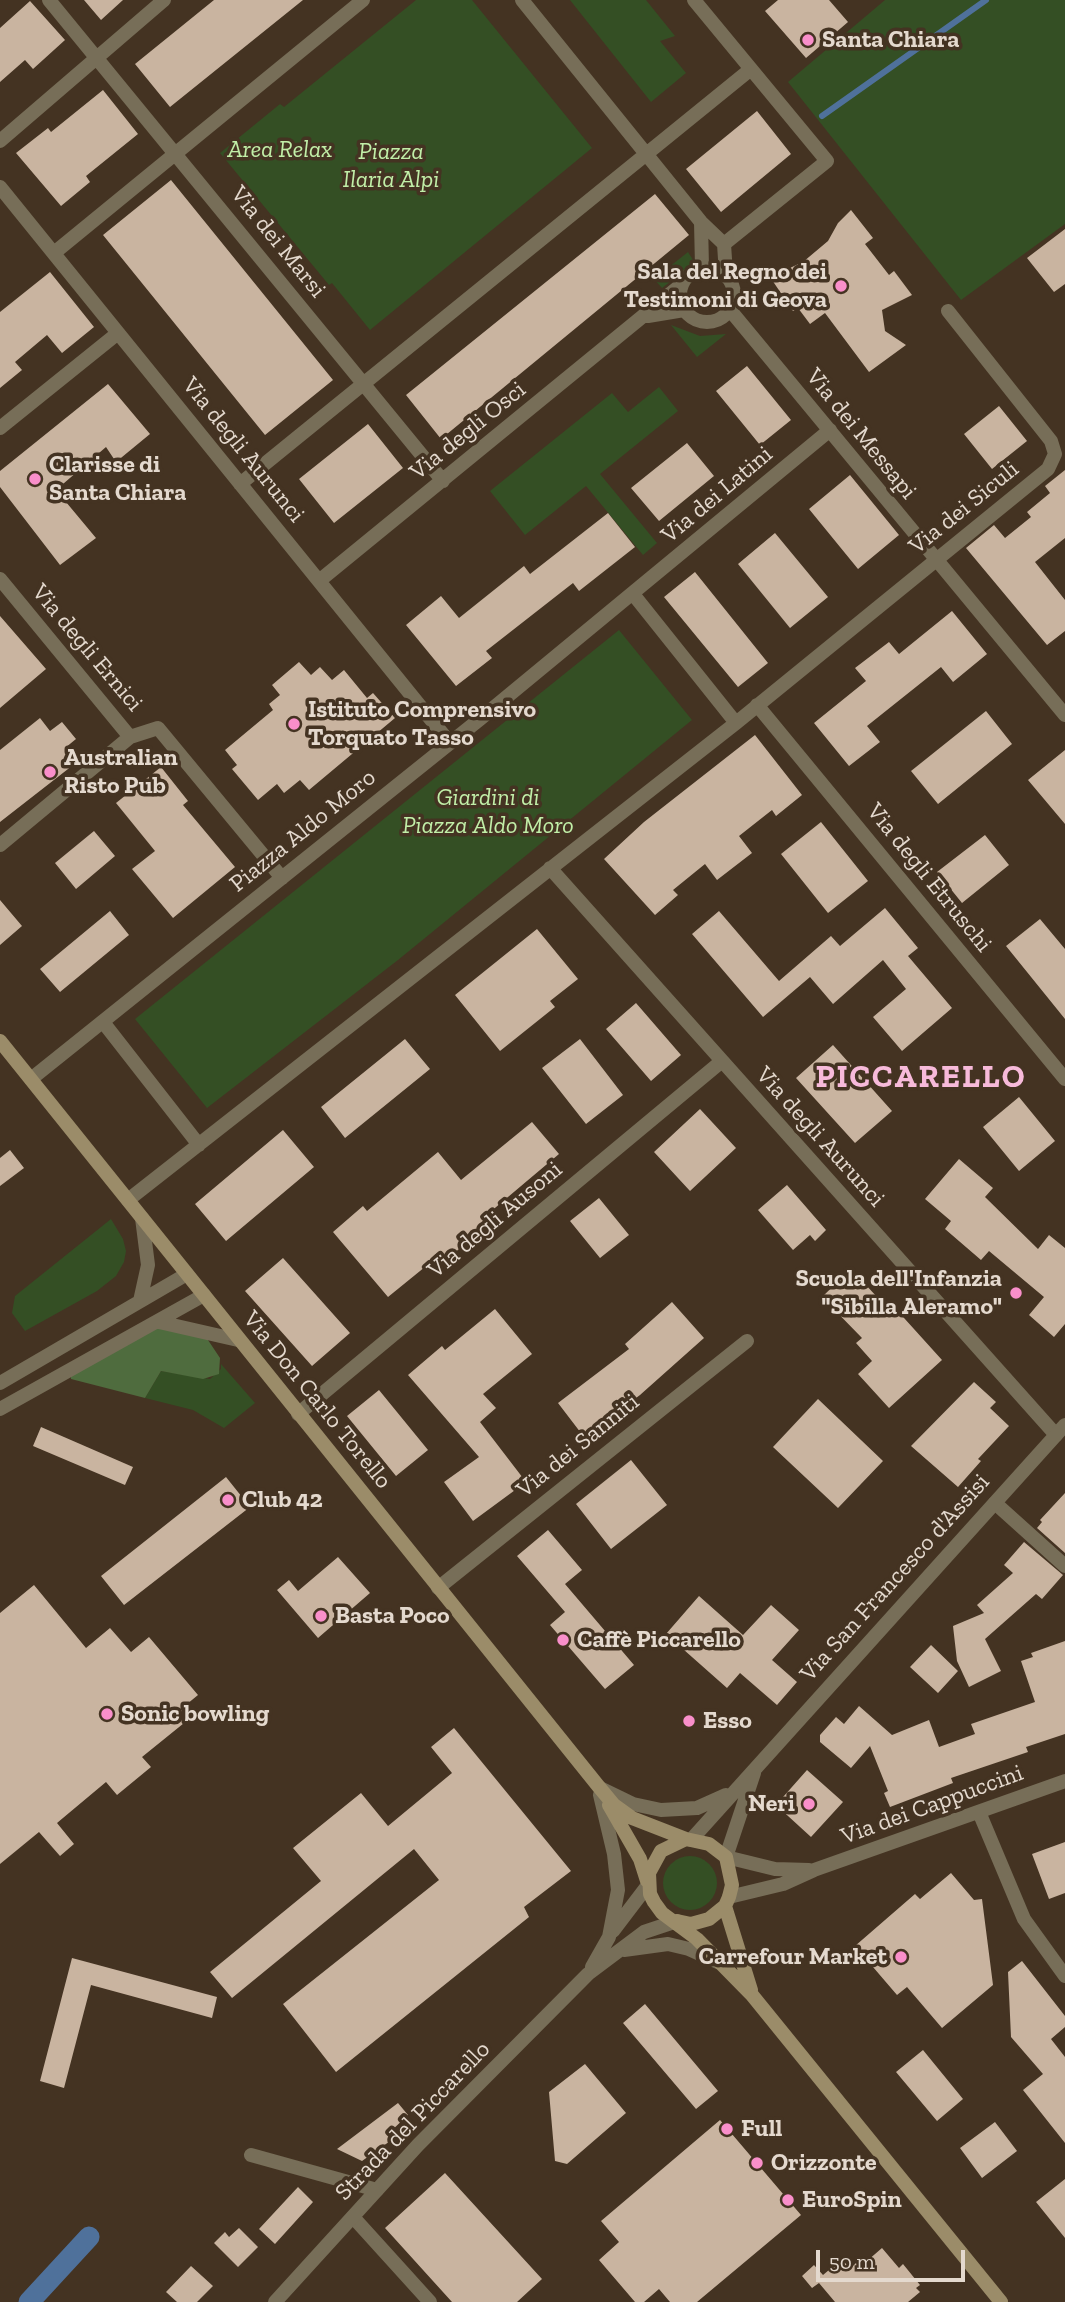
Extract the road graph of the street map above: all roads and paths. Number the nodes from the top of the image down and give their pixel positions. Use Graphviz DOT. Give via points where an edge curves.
graph roads {
  1 [pos="49,0"];
  2 [pos="164,0"];
  3 [pos="363,0"];
  4 [pos="522,0"];
  5 [pos="694,0"];
  6 [pos="98,56"];
  7 [pos="751,69"];
  8 [pos="0,141"];
  9 [pos="177,153"];
  10 [pos="646,154"];
  11 [pos="0,187"];
  12 [pos="701,222"];
  13 [pos="724,244"];
  14 [pos="54,253"];
  15 [pos="702,267"];
  16 [pos="726,274"];
  17 [pos="681,285"];
  18 [pos="684,310"];
  19 [pos="730,310"];
  20 [pos="948,311"];
  21 [pos="646,317"];
  22 [pos="118,332"];
  23 [pos="364,383"];
  24 [pos="0,428"];
  25 [pos="830,430"];
  26 [pos="443,481"];
  27 [pos="240,484"];
  28 [pos="935,559"];
  29 [pos="0,579"];
  30 [pos="319,581"];
  31 [pos="633,594"];
  32 [pos="757,705"];
  33 [pos="1065,715"];
  34 [pos="736,723"];
  35 [pos="130,737"];
  36 [pos="450,743"];
  37 [pos="0,845"];
  38 [pos="550,869"];
  39 [pos="282,878"];
  40 [pos="103,1022"];
  41 [pos="0,1041"];
  42 [pos="722,1061"];
  43 [pos="31,1079"];
  44 [pos="1065,1079"];
  45 [pos="199,1145"];
  46 [pos="128,1200"];
  47 [pos="142,1218"];
  48 [pos="187,1274"];
  49 [pos="204,1295"];
  50 [pos="140,1301"];
  51 [pos="159,1322"];
  52 [pos="238,1340"];
  53 [pos="747,1341"];
  54 [pos="0,1383"];
  55 [pos="0,1409"];
  56 [pos="298,1414"];
  57 [pos="1060,1431"];
  58 [pos="995,1503"];
  59 [pos="1065,1566"];
  60 [pos="438,1588"];
  61 [pos="758,1761"];
  62 [pos="1065,1781"];
  63 [pos="599,1787"];
  64 [pos="734,1791"];
  65 [pos="979,1812"];
  66 [pos="688,1840"];
  67 [pos="726,1857"];
  68 [pos="814,1870"];
  69 [pos="648,1884"];
  70 [pos="727,1901"];
  71 [pos="677,1922"];
  72 [pos="609,1937"];
  73 [pos="616,1952"];
  74 [pos="724,1964"];
  75 [pos="588,1974"];
  76 [pos="1065,1976"];
  77 [pos="752,1995"];
  78 [pos="251,2155"];
  79 [pos="377,2190"];
  80 [pos="353,2217"];
  81 [pos="275,2302"];
  82 [pos="429,2302"];
  83 [pos="1001,2302"];
  1 -- 6 [label="street, Via dei Marsi"];
  2 -- 6 [label="street"];
  3 -- 9 [label="street"];
  4 -- 10 [label="street"];
  5 -- 7 [label="street"];
  6 -- 8 [label="street"];
  6 -- 9 [label="street, Via dei Marsi"];
  7 -- 10 [label="street"];
  7 -- 13 [label="street" via="827,161"];
  9 -- 14 [label="street"];
  9 -- 23 [label="street, Via dei Marsi"];
  10 -- 12 [label="street"];
  10 -- 23 [label="street"];
  11 -- 14 [label="street, Via degli Aurunci"];
  12 -- 13 [label="street"];
  12 -- 15 [label="street"];
  13 -- 16 [label="street"];
  14 -- 22 [label="street, Via degli Aurunci"];
  15 -- 16 [label="street"];
  15 -- 17 [label="street" via="689,273"];
  16 -- 19 [label="street" via="734,288"];
  17 -- 18 [label="street"];
  17 -- 21 [label="street, Via degli Osci"];
  18 -- 19 [label="street" via="706,322"];
  18 -- 21 [label="street, Via degli Osci"];
  19 -- 25 [label="street, Via dei Messapi"];
  20 -- 28 [label="street, Via dei Siculi" via="1051,441 1055,454 1048,469"];
  21 -- 26 [label="street, Via degli Osci"];
  22 -- 24 [label="street"];
  22 -- 27 [label="street, Via degli Aurunci"];
  23 -- 26 [label="street, Via dei Marsi"];
  23 -- 27 [label="street"];
  25 -- 28 [label="street, Via dei Messapi"];
  25 -- 31 [label="street, Via dei Latini"];
  26 -- 30 [label="street, Via degli Osci"];
  27 -- 30 [label="street, Via degli Aurunci"];
  28 -- 32 [label="street, Via dei Siculi"];
  28 -- 33 [label="street, Via dei Messapi"];
  29 -- 35 [label="street, Via degli Ernici"];
  30 -- 36 [label="street, Via degli Aurunci"];
  31 -- 34 [label="street"];
  31 -- 36 [label="street, Piazza Aldo Moro"];
  32 -- 34 [label="street"];
  32 -- 44 [label="street, Via degli Etruschi"];
  34 -- 38 [label="street"];
  35 -- 37 [label="street"];
  35 -- 39 [label="street, Via degli Ernici" via="158,728"];
  36 -- 39 [label="street, Piazza Aldo Moro"];
  38 -- 42 [label="street, Via degli Aurunci"];
  38 -- 45 [label="street"];
  39 -- 40 [label="street, Piazza Aldo Moro"];
  40 -- 43 [label="street, Piazza Aldo Moro"];
  40 -- 45 [label="street"];
  41 -- 43 [label="main road, Via Don Carlo Torello"];
  42 -- 56 [label="street, Via degli Ausoni"];
  42 -- 57 [label="street, Via degli Aurunci"];
  43 -- 46 [label="main road, Via Don Carlo Torello"];
  45 -- 46 [label="street"];
  46 -- 47 [label="main road, Via Don Carlo Torello"];
  47 -- 48 [label="main road, Via Don Carlo Torello"];
  47 -- 50 [label="street" via="148,1265"];
  48 -- 49 [label="main road, Via Don Carlo Torello"];
  48 -- 50 [label="street"];
  49 -- 51 [label="street"];
  49 -- 52 [label="main road, Via Don Carlo Torello"];
  50 -- 54 [label="street"];
  51 -- 52 [label="street"];
  51 -- 55 [label="street"];
  52 -- 56 [label="main road, Via Don Carlo Torello"];
  53 -- 60 [label="street, Via dei Sanniti"];
  56 -- 60 [label="main road, Via Don Carlo Torello"];
  57 -- 58 [label="street, Via San Francesco d'Assisi"];
  58 -- 59 [label="street"];
  58 -- 61 [label="street, Via San Francesco d'Assisi"];
  60 -- 63 [label="main road, Via Don Carlo Torello"];
  61 -- 64 [label="street, Via San Francesco d'Assisi"];
  61 -- 67 [label="street, Via San Francesco d'Assisi"];
  62 -- 65 [label="street, Via dei Cappuccini"];
  63 -- 64 [label="street, Via San Francesco d'Assisi" via="633,1804 674,1811 697,1808"];
  63 -- 66 [label="main road, Via Don Carlo Torello" via="632,1818"];
  63 -- 69 [label="main road, Via Don Carlo Torello" via="640,1858"];
  63 -- 72 [label="street, Strada del Piccarello" via="617,1877"];
  64 -- 66 [label="street, Via San Francesco d'Assisi"];
  65 -- 68 [label="street, Via dei Cappuccini"];
  65 -- 76 [label="street" via="1021,1912"];
  66 -- 67 [label="main road" via="709,1844"];
  66 -- 69 [label="main road" via="661,1851 651,1864"];
  67 -- 68 [label="street, Via dei Cappuccini" via="775,1869"];
  67 -- 70 [label="main road" via="732,1885"];
  68 -- 70 [label="street, Via dei Cappuccini"];
  69 -- 71 [label="main road" via="654,1902"];
  69 -- 72 [label="street, Strada del Piccarello"];
  70 -- 71 [label="main road" via="700,1922"];
  70 -- 77 [label="main road"];
  71 -- 73 [label="street, Strada del Piccarello" via="651,1929"];
  71 -- 74 [label="main road"];
  72 -- 75 [label="street, Strada del Piccarello"];
  73 -- 74 [label="street, Strada del Piccarello" via="668,1944"];
  73 -- 75 [label="street, Strada del Piccarello"];
  74 -- 77 [label="main road"];
  75 -- 79 [label="street, Strada del Piccarello"];
  77 -- 83 [label="main road"];
  78 -- 79 [label="street"];
  79 -- 80 [label="street, Strada del Piccarello"];
  80 -- 81 [label="street, Strada del Piccarello"];
  80 -- 82 [label="street"];
}
